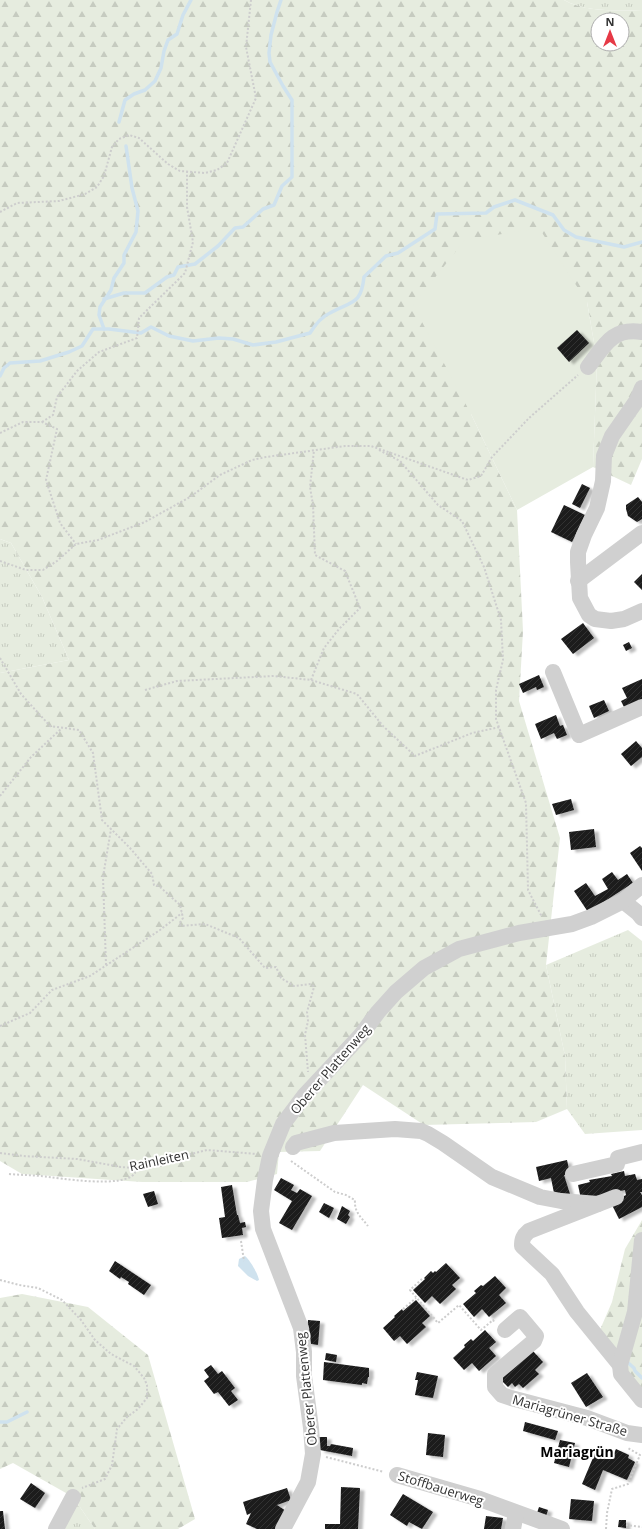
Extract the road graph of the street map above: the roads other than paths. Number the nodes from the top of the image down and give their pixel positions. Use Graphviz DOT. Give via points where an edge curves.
graph roads {
  1 [pos="642,332"];
  2 [pos="588,366"];
  3 [pos="642,388"];
  4 [pos="642,533"];
  5 [pos="578,581"];
  6 [pos="642,611"];
  7 [pos="553,672"];
  8 [pos="642,707"];
  9 [pos="642,884"];
  10 [pos="623,901"];
  11 [pos="642,918"];
  12 [pos="642,1152"];
  13 [pos="290,1153"];
  14 [pos="573,1174"];
  15 [pos="616,1197"];
  16 [pos="598,1204"];
  17 [pos="642,1240"];
  18 [pos="505,1330"];
  19 [pos="620,1365"];
  20 [pos="642,1400"];
  21 [pos="636,1440"];
  22 [pos="397,1475"];
  23 [pos="73,1497"];
  24 [pos="516,1513"];
  25 [pos="56,1529"];
  26 [pos="283,1529"];
  27 [pos="513,1529"];
  28 [pos="562,1529"];
  1 -- 2 [label="street" via="631,330 610,338"];
  3 -- 5 [label="street" via="638,400 612,436 604,456 603,481 597,508 578,552"];
  4 -- 5 [label="street"];
  5 -- 6 [label="street" via="580,598 589,615 595,619 624,619"];
  7 -- 8 [label="street" via="579,735"];
  9 -- 10 [label="street, Oberer Plattenweg"];
  10 -- 11 [label="street"];
  10 -- 26 [label="street, Oberer Plattenweg" via="572,924 519,933 459,949 424,968 396,992 361,1035 304,1096 283,1124 270,1156 261,1211 263,1229 301,1328 313,1454 308,1482"];
  12 -- 14 [label="street" via="618,1158 617,1164"];
  13 -- 16 [label="street" via="296,1143 334,1133 395,1129 421,1131 492,1177 540,1197"];
  15 -- 16 [label="street"];
  16 -- 19 [label="street" via="529,1231 524,1235 522,1246 552,1274 577,1312"];
  17 -- 19 [label="street" via="635,1312"];
  18 -- 21 [label="street, Mariagrüner Straße" via="520,1317 536,1336 534,1341 495,1374 495,1387 502,1395 587,1418 627,1433"];
  19 -- 20 [label="street" via="621,1374"];
  22 -- 24 [label="street, Stoffbauerweg" via="480,1499"];
  23 -- 25 [label="street"];
  24 -- 27 [label="street"];
  24 -- 28 [label="street, Stoffbauerweg"];
}
